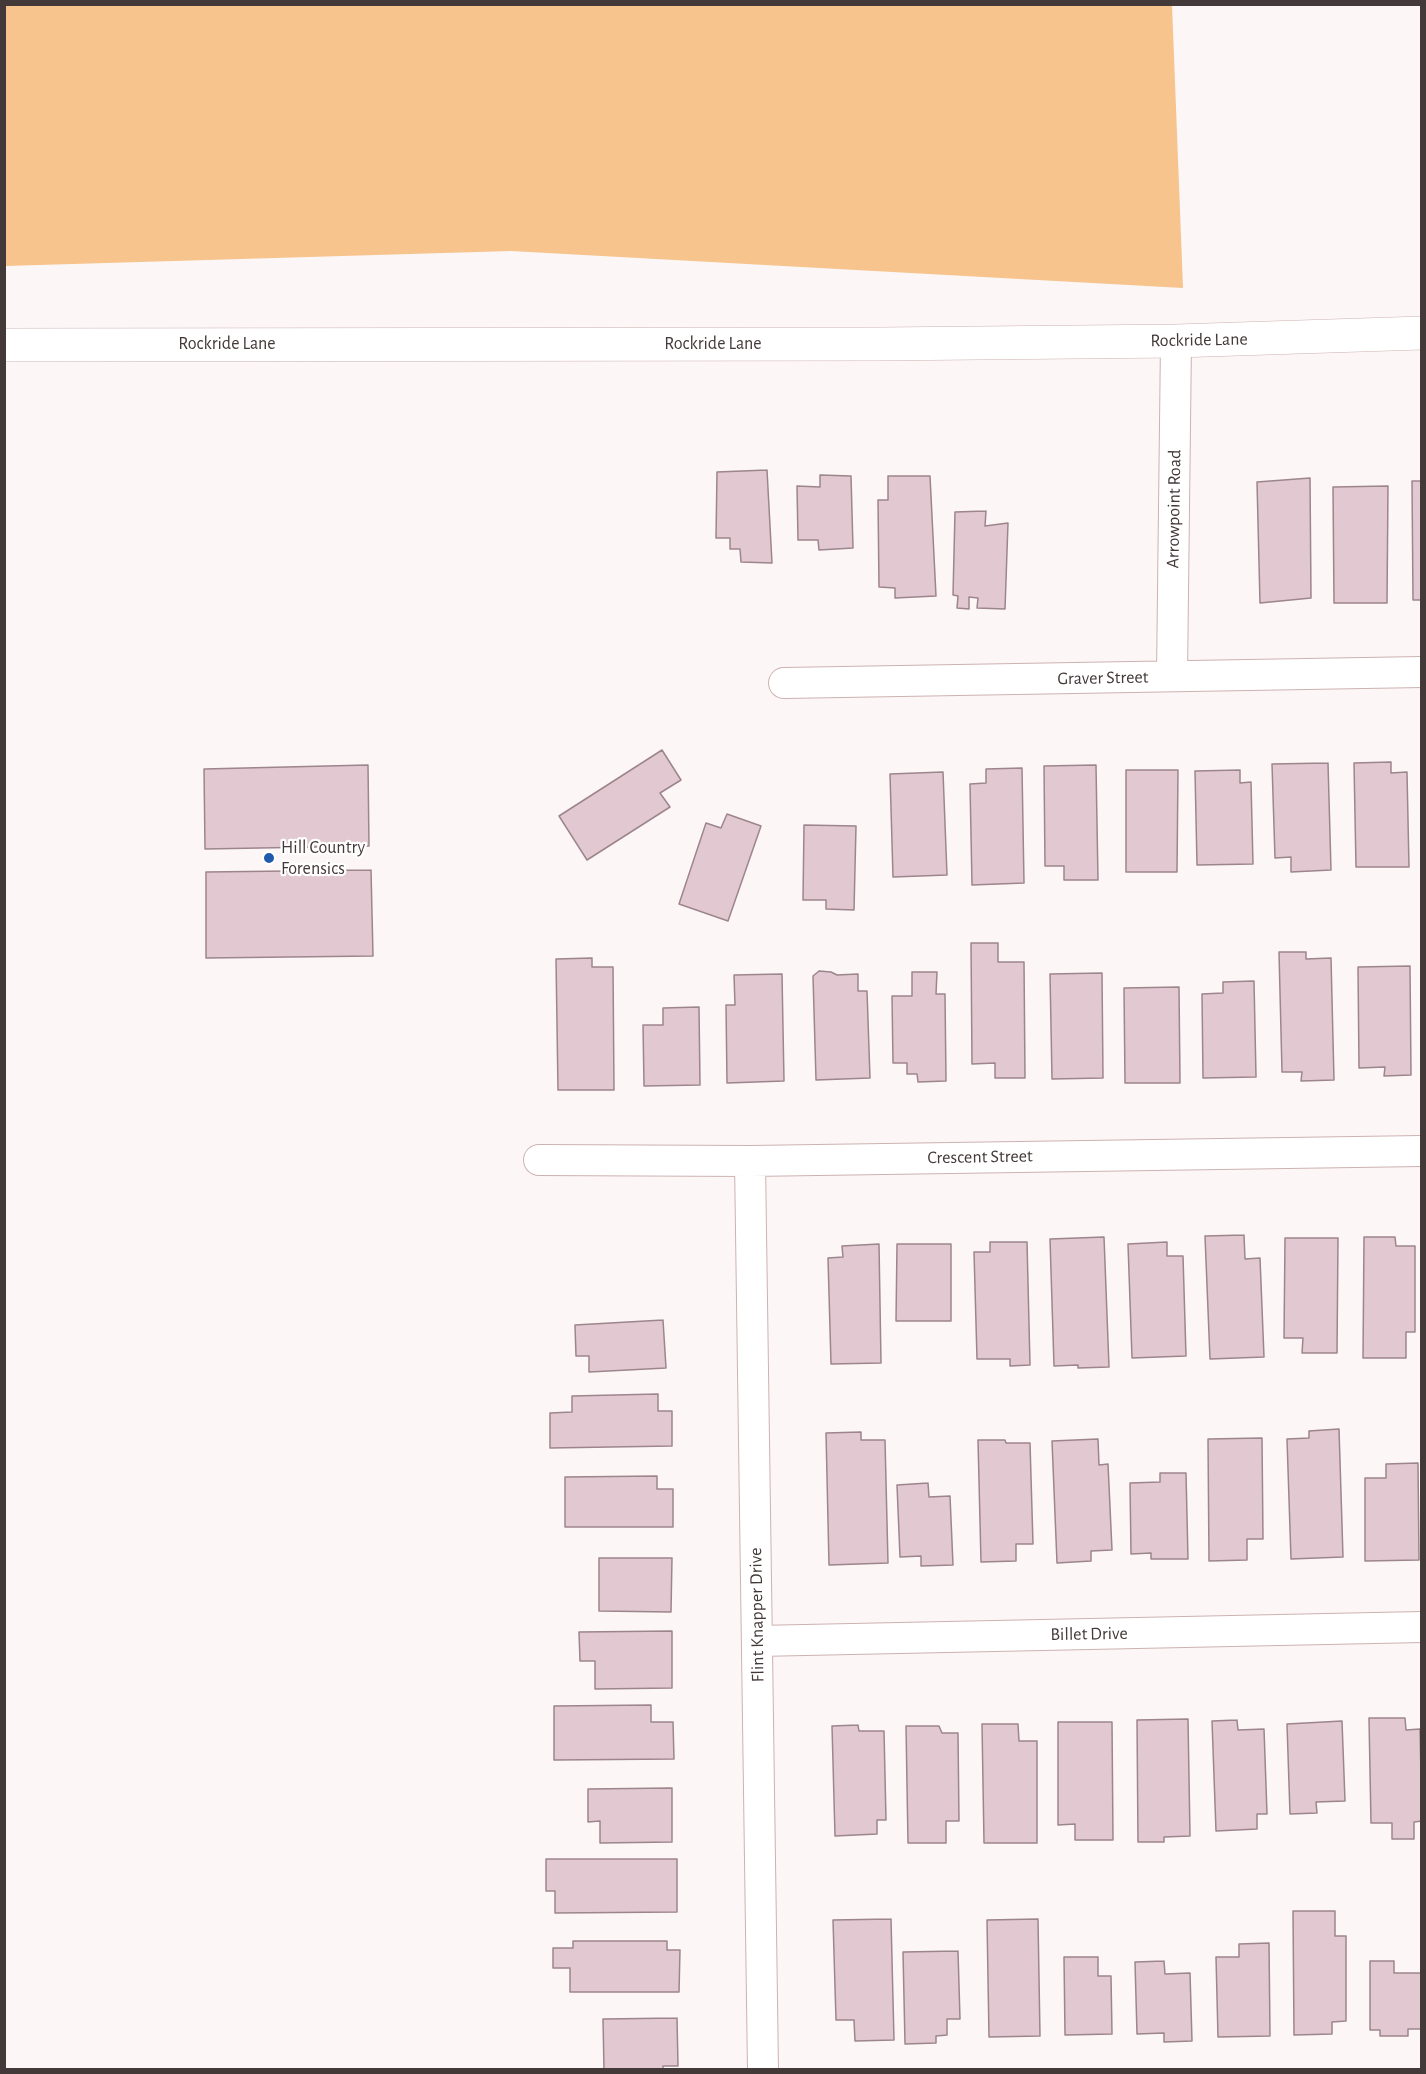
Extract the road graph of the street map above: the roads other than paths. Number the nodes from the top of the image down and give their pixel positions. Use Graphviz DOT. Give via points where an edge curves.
graph roads {
  1 [pos="1422,333"];
  2 [pos="1176,341"];
  3 [pos="4,345"];
  4 [pos="1422,672"];
  5 [pos="1172,676"];
  6 [pos="784,683"];
  7 [pos="1422,1151"];
  8 [pos="539,1160"];
  9 [pos="750,1161"];
  10 [pos="1422,1627"];
  11 [pos="757,1641"];
  12 [pos="763,2070"];
  1 -- 2 [label="street, Rockride Lane"];
  2 -- 3 [label="street, Rockride Lane"];
  2 -- 5 [label="street, Arrowpoint Road"];
  4 -- 5 [label="street, Graver Street"];
  5 -- 6 [label="street, Graver Street"];
  7 -- 9 [label="street, Crescent Street"];
  8 -- 9 [label="street, Crescent Street"];
  9 -- 11 [label="street, Flint Knapper Drive"];
  10 -- 11 [label="street, Billet Drive"];
  11 -- 12 [label="street, Flint Knapper Drive"];
}
